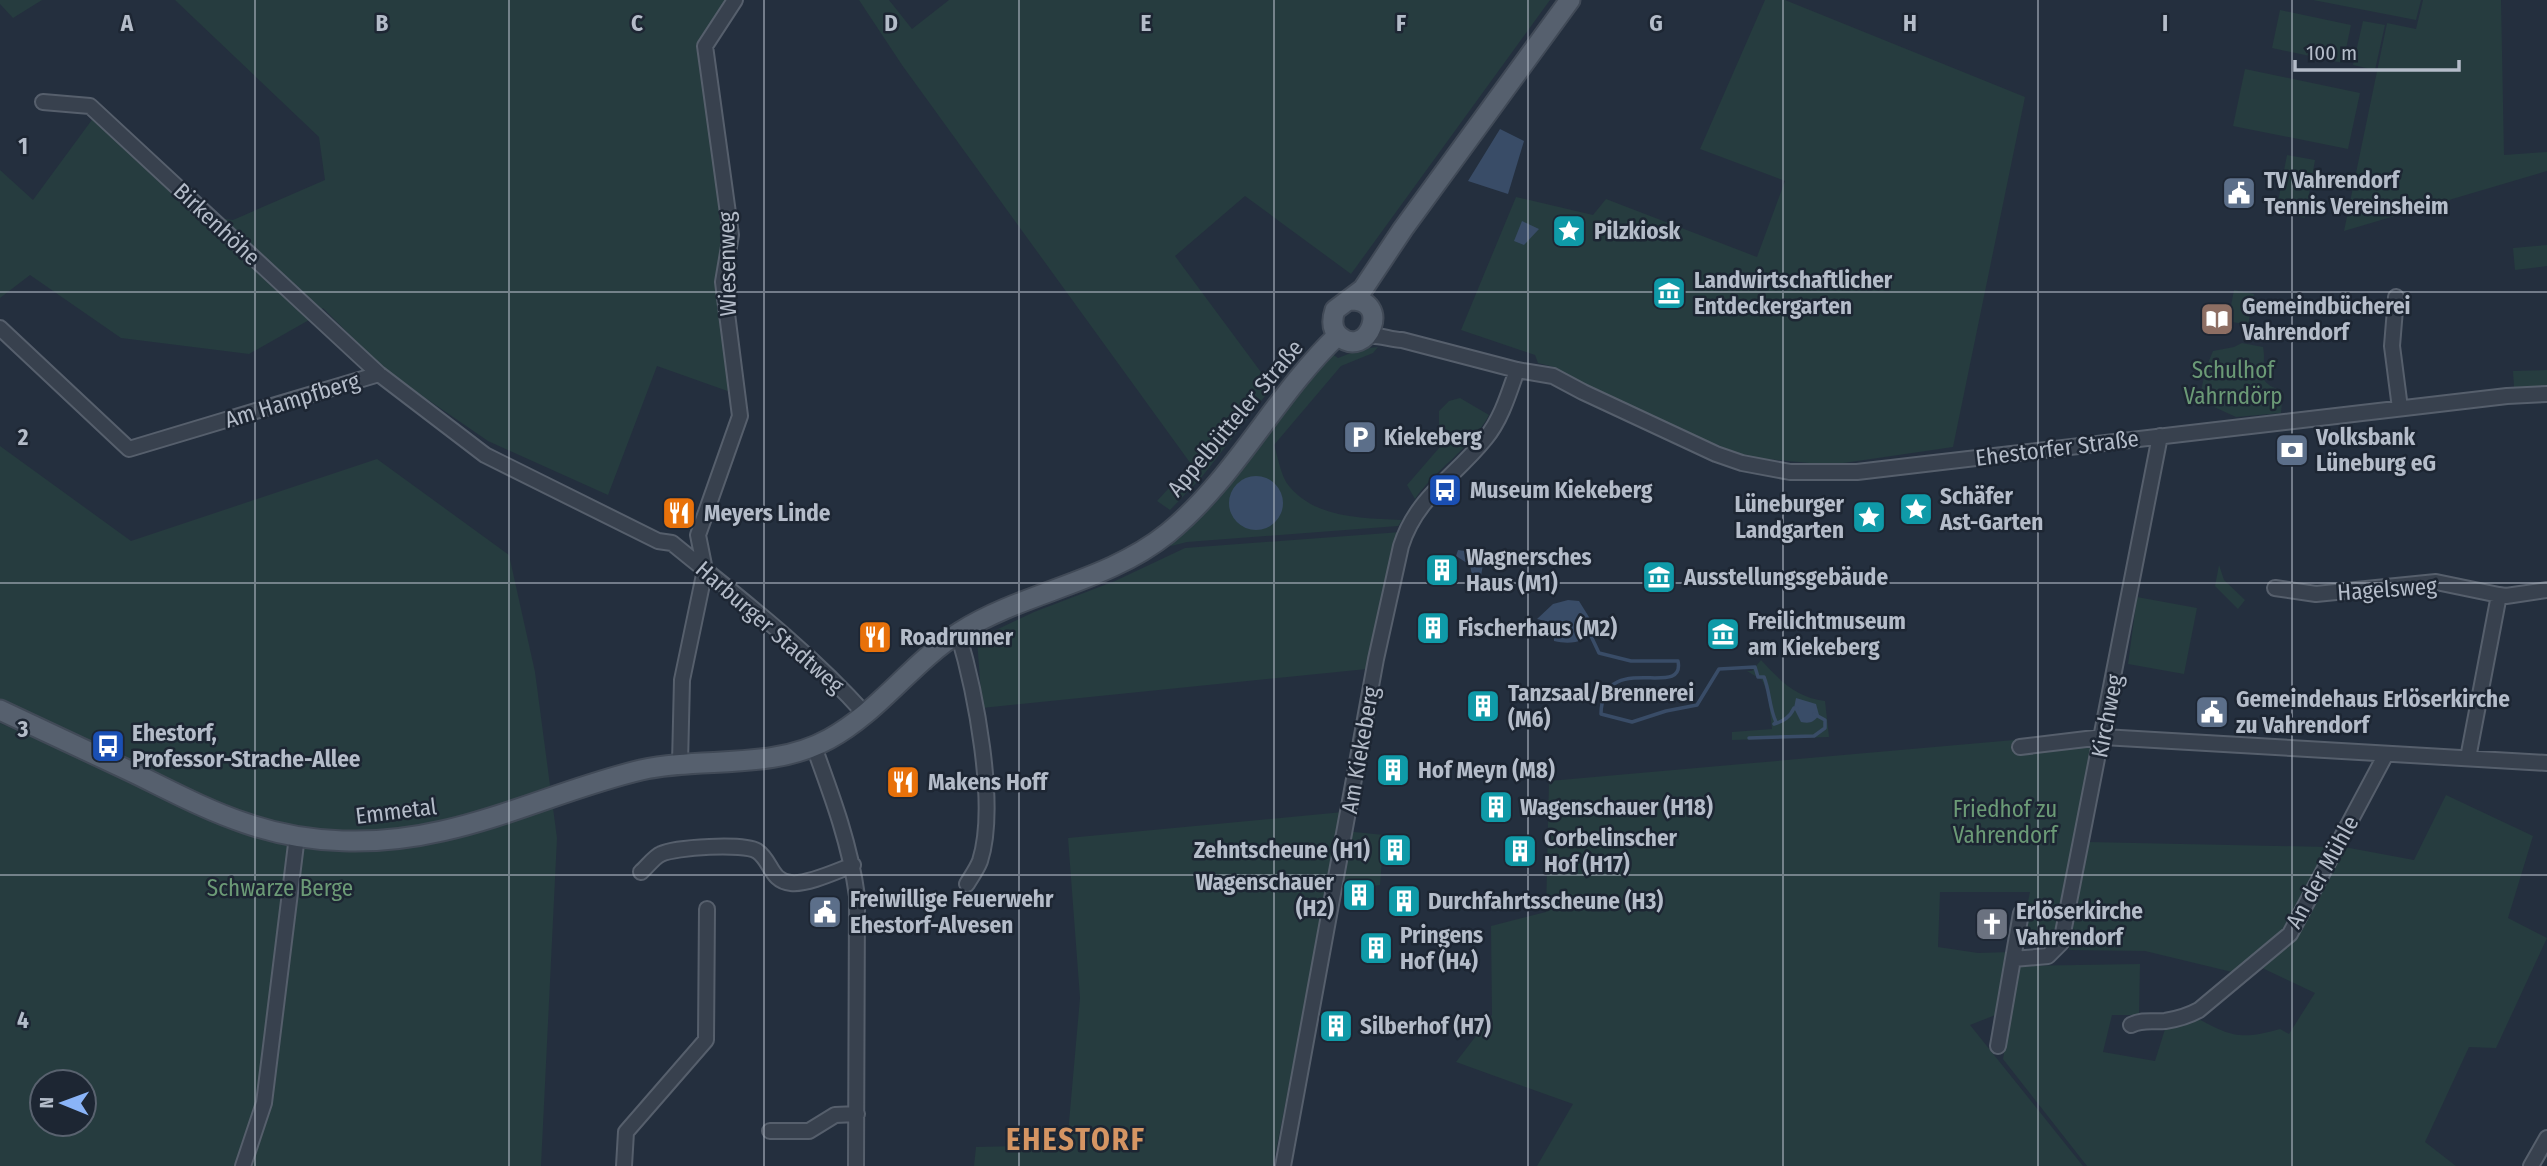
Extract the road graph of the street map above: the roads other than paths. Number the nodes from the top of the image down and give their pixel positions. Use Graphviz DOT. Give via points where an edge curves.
graph roads {
  1 [pos="734,0"];
  2 [pos="1570,0"];
  3 [pos="43,102"];
  4 [pos="1392,245"];
  5 [pos="2396,297"];
  6 [pos="1349,300"];
  7 [pos="1370,321"];
  8 [pos="0,328"];
  9 [pos="1338,335"];
  10 [pos="1517,370"];
  11 [pos="379,374"];
  12 [pos="2547,394"];
  13 [pos="2400,408"];
  14 [pos="2160,436"];
  15 [pos="672,542"];
  16 [pos="705,570"];
  17 [pos="2275,588"];
  18 [pos="2547,590"];
  19 [pos="2499,595"];
  20 [pos="958,633"];
  21 [pos="0,710"];
  22 [pos="865,714"];
  23 [pos="2103,737"];
  24 [pos="814,747"];
  25 [pos="2020,747"];
  26 [pos="2386,754"];
  27 [pos="2468,758"];
  28 [pos="680,763"];
  29 [pos="2547,763"];
  30 [pos="297,836"];
  31 [pos="853,865"];
  32 [pos="641,872"];
  33 [pos="967,884"];
  34 [pos="707,909"];
  35 [pos="2021,913"];
  36 [pos="2013,959"];
  37 [pos="2131,1024"];
  38 [pos="1998,1046"];
  39 [pos="857,1114"];
  40 [pos="770,1130"];
  41 [pos="2547,1138"];
  42 [pos="243,1166"];
  43 [pos="624,1166"];
  44 [pos="856,1166"];
  45 [pos="1283,1166"];
  46 [pos="2531,1166"];
  1 -- 16 [label="street, Wiesenweg" via="705,46 731,235 723,282 740,416 698,535"];
  2 -- 4 [label="main road"];
  3 -- 11 [label="street, Birkenhöhe" via="90,106"];
  4 -- 6 [label="main road" via="1363,289"];
  4 -- 7 [label="main road" via="1370,299"];
  5 -- 13 [label="street" via="2392,346"];
  6 -- 7 [label="main road" via="1360,301"];
  6 -- 9 [label="main road" via="1333,316"];
  7 -- 9 [label="main road" via="1352,341"];
  7 -- 10 [label="street, Ehestorfer Straße" via="1402,340"];
  8 -- 11 [label="street, Am Hampfberg" via="129,449"];
  9 -- 20 [label="main road, Appelbütteler Straße" via="1221,479 1166,534 1103,572 996,613"];
  10 -- 14 [label="street, Ehestorfer Straße" via="1553,376 1716,454 1790,472 1857,472"];
  10 -- 45 [label="street, Am Kiekeberg" via="1486,439 1424,502 1401,546"];
  11 -- 15 [label="street, Am Hampfberg" via="485,455 659,541"];
  12 -- 13 [label="street, Ehestorfer Straße"];
  13 -- 14 [label="street, Ehestorfer Straße"];
  14 -- 23 [label="street, Kirchweg"];
  15 -- 16 [label="street, Harburger Stadtweg"];
  16 -- 22 [label="street, Harburger Stadtweg" via="834,680"];
  16 -- 28 [label="street" via="682,680"];
  17 -- 19 [label="street, Hagelsweg" via="2316,594 2436,582"];
  18 -- 19 [label="street, Hagelsweg"];
  19 -- 27 [label="street"];
  20 -- 22 [label="main road, Appelbütteler Straße"];
  20 -- 33 [label="street" via="985,780 983,845"];
  21 -- 30 [label="main road, Emmetal" via="212,811"];
  22 -- 24 [label="main road, Appelbütteler Straße"];
  23 -- 25 [label="street"];
  23 -- 26 [label="street"];
  23 -- 36 [label="street, Kirchweg" via="2061,943 2048,956"];
  24 -- 28 [label="main road, Emmetal" via="751,761"];
  24 -- 31 [label="street"];
  26 -- 27 [label="street"];
  26 -- 37 [label="street, An der Mühle" via="2290,934 2199,1010 2186,1017"];
  27 -- 29 [label="street"];
  28 -- 30 [label="main road, Emmetal" via="621,775 440,832 368,842"];
  30 -- 42 [label="street" via="264,1103"];
  31 -- 32 [label="street" via="794,884 774,876 757,851 708,847 661,854"];
  31 -- 39 [label="street" via="857,895"];
  34 -- 43 [label="street" via="706,1040 626,1132"];
  35 -- 36 [label="street"];
  36 -- 38 [label="street"];
  39 -- 40 [label="street" via="835,1115 809,1131"];
  39 -- 44 [label="street"];
  41 -- 46 [label="street"];
}
